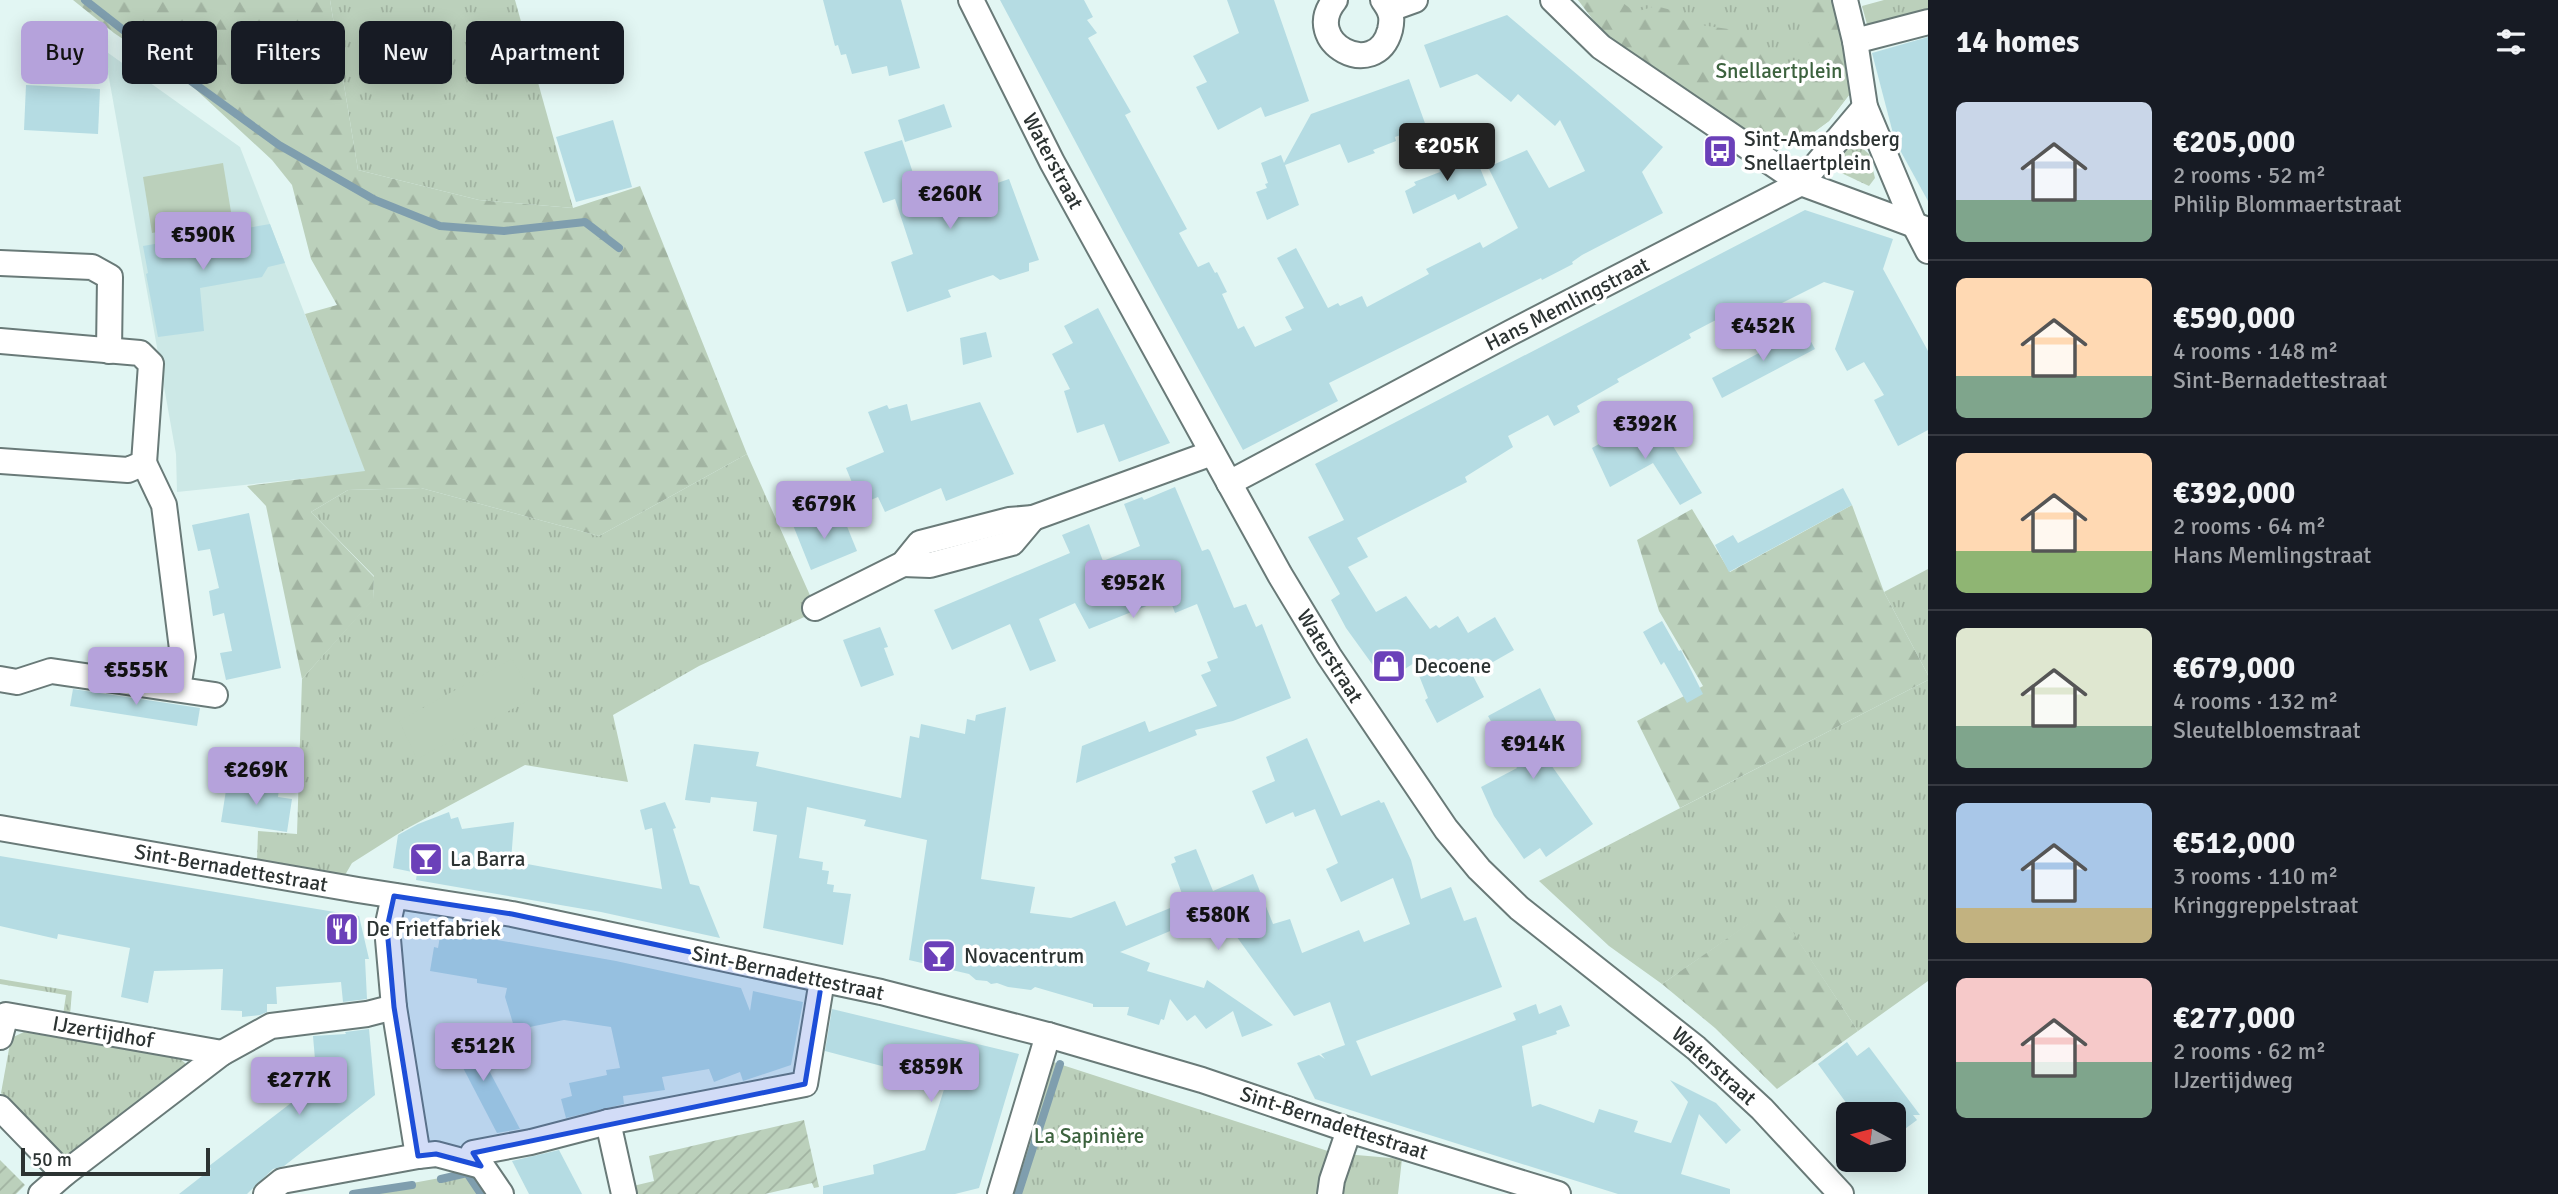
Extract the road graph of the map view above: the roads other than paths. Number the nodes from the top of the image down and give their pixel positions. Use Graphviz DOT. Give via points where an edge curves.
graph roads {
  1 [pos="971,0"];
  2 [pos="1335,0"];
  3 [pos="1415,0"];
  4 [pos="1553,0"];
  5 [pos="1848,1"];
  6 [pos="1387,5"];
  7 [pos="1928,22"];
  8 [pos="1855,41"];
  9 [pos="1865,107"];
  10 [pos="1801,183"];
  11 [pos="1921,227"];
  12 [pos="1928,251"];
  13 [pos="0,263"];
  14 [pos="0,341"];
  15 [pos="108,351"];
  16 [pos="1212,453"];
  17 [pos="0,461"];
  18 [pos="144,463"];
  19 [pos="1229,483"];
  20 [pos="815,608"];
  21 [pos="0,679"];
  22 [pos="178,690"];
  23 [pos="215,695"];
  24 [pos="0,828"];
  25 [pos="394,896"];
  26 [pos="821,980"];
  27 [pos="394,1007"];
  28 [pos="1048,1035"];
  29 [pos="0,1037"];
  30 [pos="222,1053"];
  31 [pos="0,1108"];
  32 [pos="608,1122"];
  33 [pos="1349,1130"];
  34 [pos="418,1156"];
  35 [pos="477,1159"];
  36 [pos="64,1174"];
  37 [pos="41,1194"];
  38 [pos="266,1194"];
  39 [pos="501,1194"];
  40 [pos="624,1194"];
  41 [pos="1000,1194"];
  42 [pos="1330,1194"];
  43 [pos="1558,1194"];
  44 [pos="1841,1194"];
  1 -- 16 [label="street, Waterstraat" via="1052,162"];
  2 -- 6 [label="street" via="1326,16 1326,29 1340,50 1350,54 1363,55 1387,40 1393,19"];
  3 -- 6 [label="street"];
  4 -- 10 [label="street" via="1601,47"];
  5 -- 8 [label="street"];
  7 -- 8 [label="street"];
  8 -- 9 [label="street"];
  9 -- 10 [label="street"];
  9 -- 11 [label="street"];
  10 -- 11 [label="street"];
  10 -- 19 [label="street, Hans Memlingstraat"];
  11 -- 12 [label="street"];
  13 -- 15 [label="street" via="92,267 110,277"];
  14 -- 15 [label="street"];
  15 -- 18 [label="street" via="140,353 151,364"];
  16 -- 19 [label="street, Waterstraat"];
  16 -- 20 [label="street" via="1033,518 920,543 903,564"];
  17 -- 18 [label="street" via="128,470"];
  18 -- 22 [label="street" via="164,505 183,657"];
  19 -- 44 [label="street, Waterstraat" via="1336,667 1423,796 1479,869 1529,916 1696,1048"];
  21 -- 22 [label="street" via="17,682 51,671"];
  22 -- 23 [label="street"];
  24 -- 25 [label="street, Sint-Bernadettestraat"];
  25 -- 26 [label="street, Sint-Bernadettestraat" via="512,914"];
  25 -- 27 [label="street" via="387,928"];
  26 -- 28 [label="street, Sint-Bernadettestraat"];
  26 -- 32 [label="street" via="805,1084"];
  27 -- 30 [label="street" via="271,1026"];
  27 -- 34 [label="street"];
  28 -- 33 [label="street, Sint-Bernadettestraat"];
  28 -- 41 [label="street"];
  29 -- 30 [label="street, IJzertijdhof" via="6,1015"];
  30 -- 36 [label="street"];
  31 -- 36 [label="street"];
  32 -- 35 [label="street"];
  32 -- 40 [label="street"];
  33 -- 42 [label="street"];
  33 -- 43 [label="street, Sint-Bernadettestraat"];
  34 -- 35 [label="street"];
  34 -- 38 [label="street" via="282,1181"];
  35 -- 39 [label="street"];
  36 -- 37 [label="street"];
}
